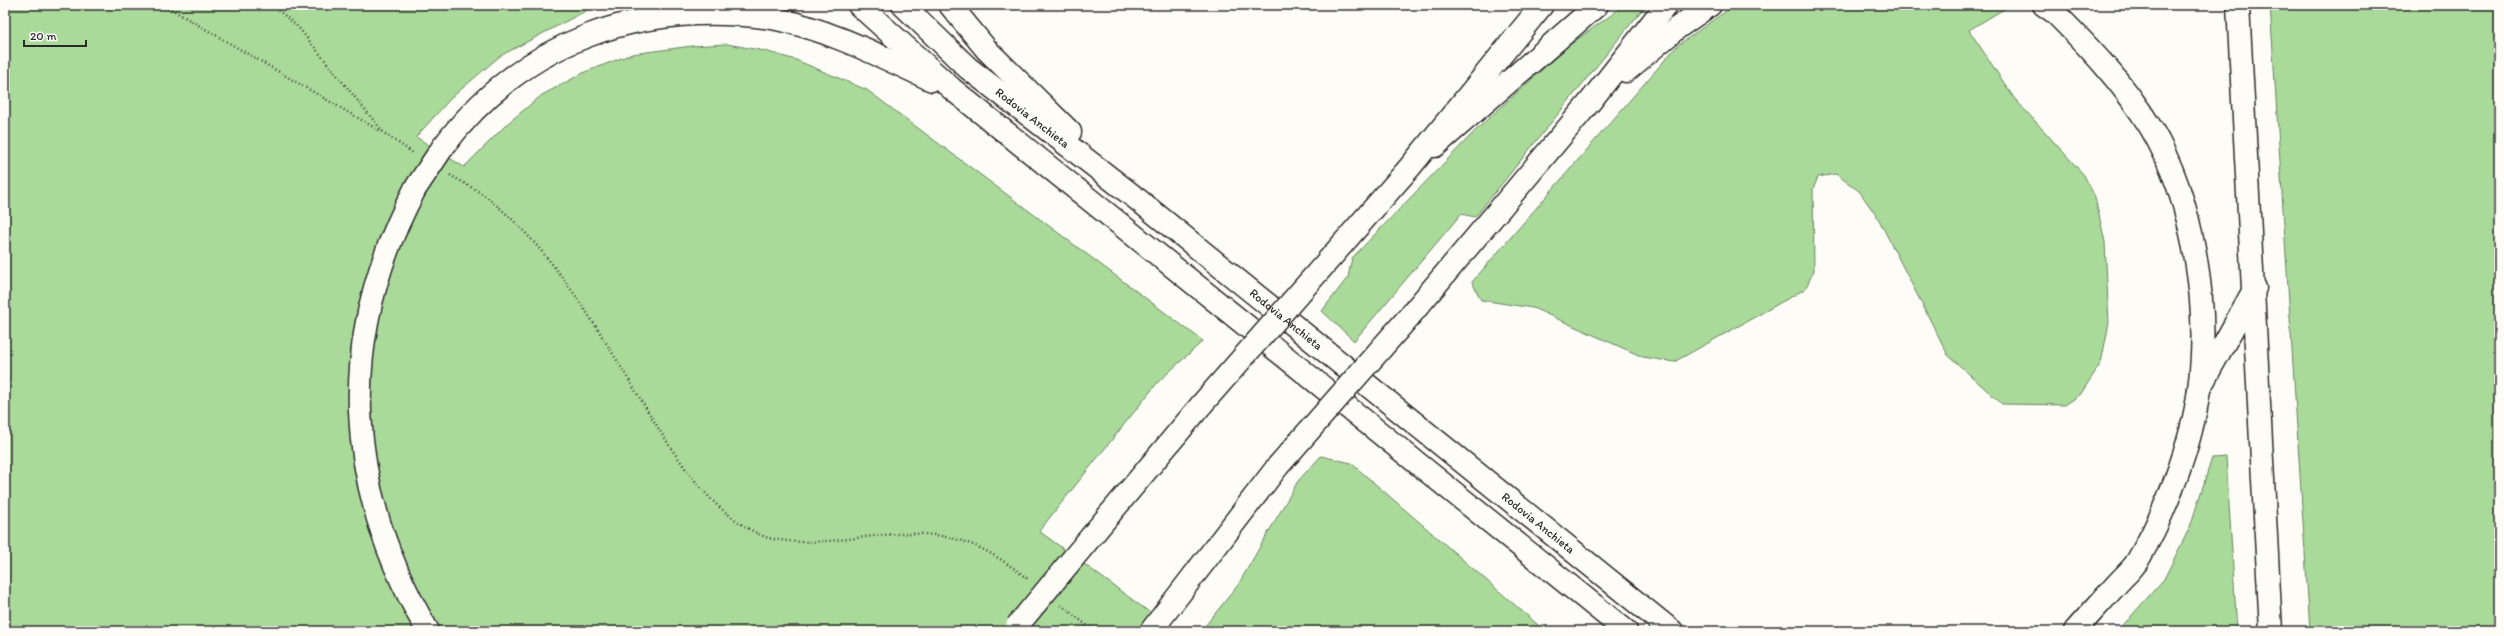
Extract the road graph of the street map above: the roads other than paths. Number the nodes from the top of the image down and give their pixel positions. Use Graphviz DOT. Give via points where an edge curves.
graph roads {
  1 [pos="636,5"];
  2 [pos="859,5"];
  3 [pos="903,5"];
  4 [pos="950,5"];
  5 [pos="1542,5"];
  6 [pos="1597,5"];
  7 [pos="1666,5"];
  8 [pos="1710,5"];
  9 [pos="2044,5"];
  10 [pos="2238,5"];
  11 [pos="620,21"];
  12 [pos="952,89"];
  13 [pos="1589,103"];
  14 [pos="1410,167"];
  15 [pos="1137,199"];
  16 [pos="2255,288"];
  17 [pos="2199,390"];
  18 [pos="1015,629"];
  19 [pos="428,631"];
  20 [pos="1151,631"];
  21 [pos="1626,631"];
  22 [pos="1672,631"];
  23 [pos="2075,631"];
  24 [pos="2272,631"];
  1 -- 11 [label="main road"];
  2 -- 12 [label="main road"];
  3 -- 15 [label="main road, Rodovia Anchieta" via="968,68"];
  4 -- 15 [label="main road" via="987,50"];
  5 -- 14 [label="main road"];
  6 -- 14 [label="main road"];
  7 -- 13 [label="main road"];
  8 -- 13 [label="main road" via="1677,28"];
  9 -- 17 [label="main road" via="2065,23 2112,73 2152,129 2170,166 2196,253 2201,298"];
  10 -- 16 [label="main road"];
  11 -- 12 [label="main road" via="659,13 696,12 728,12 773,18 827,34"];
  11 -- 19 [label="main road, bridge" via="576,37 548,51 509,77 463,120 415,188 386,250 364,334 359,405 367,482 376,520 389,556 408,598"];
  12 -- 21 [label="main road"];
  13 -- 20 [label="main road, bridge" via="1408,318 1278,466"];
  14 -- 18 [label="main road, bridge" via="1202,404"];
  15 -- 22 [label="main road, Rodovia Anchieta"];
  16 -- 17 [label="main road"];
  16 -- 24 [label="main road"];
  17 -- 23 [label="main road" via="2184,454 2160,514 2137,561"];
}
